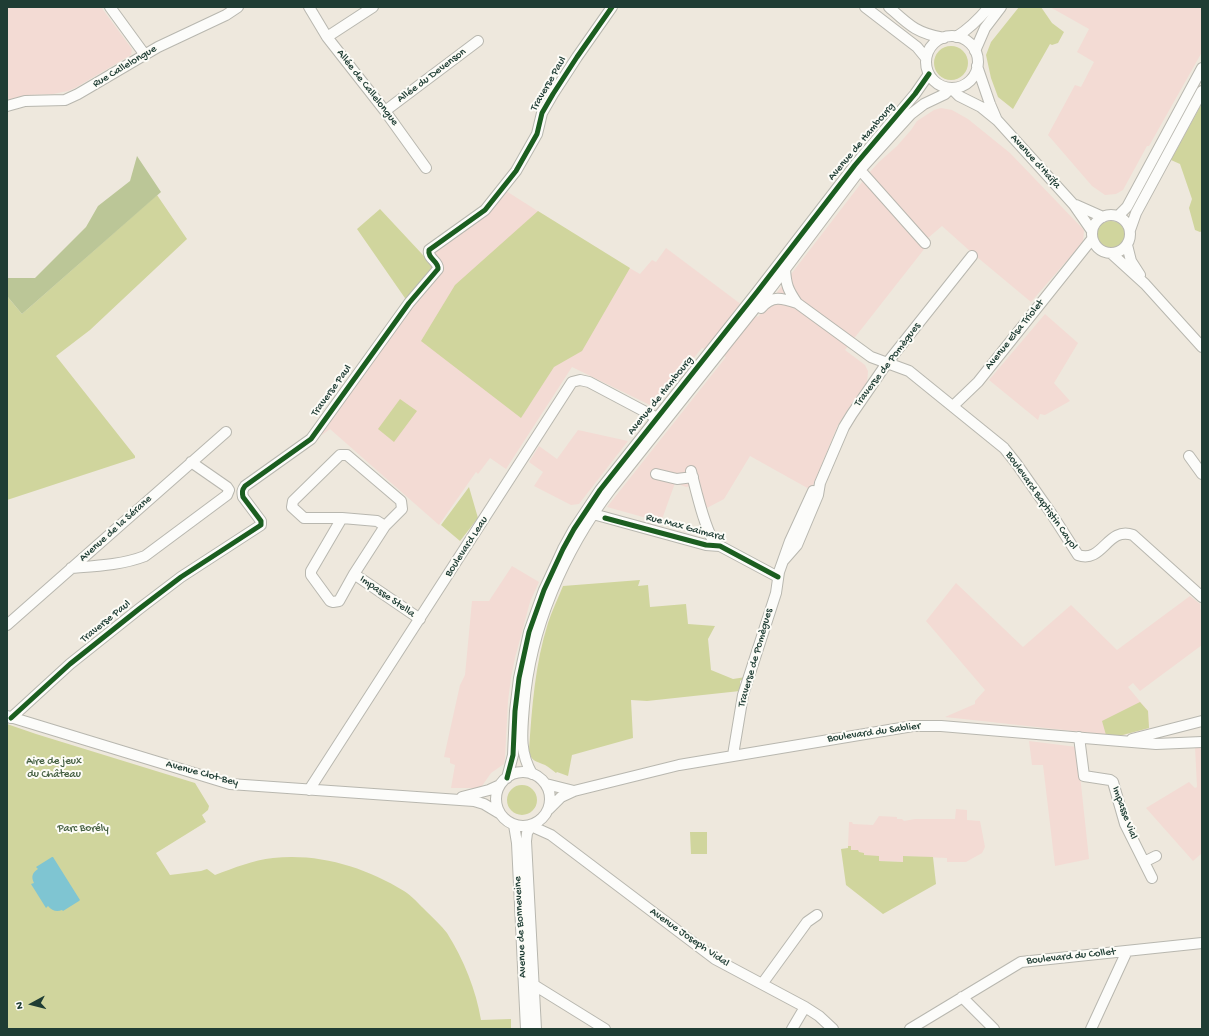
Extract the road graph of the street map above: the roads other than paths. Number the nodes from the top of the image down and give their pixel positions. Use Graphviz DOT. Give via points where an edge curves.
graph roads {
  1 [pos="110,7"];
  2 [pos="238,7"];
  3 [pos="309,7"];
  4 [pos="373,7"];
  5 [pos="612,7"];
  6 [pos="865,7"];
  7 [pos="888,7"];
  8 [pos="989,7"];
  9 [pos="1001,7"];
  10 [pos="328,37"];
  11 [pos="956,37"];
  12 [pos="944,38"];
  13 [pos="478,41"];
  14 [pos="975,51"];
  15 [pos="145,55"];
  16 [pos="926,58"];
  17 [pos="977,66"];
  18 [pos="1202,68"];
  19 [pos="929,74"];
  20 [pos="951,88"];
  21 [pos="1202,91"];
  22 [pos="7,106"];
  23 [pos="385,111"];
  24 [pos="997,120"];
  25 [pos="426,168"];
  26 [pos="860,170"];
  27 [pos="1074,205"];
  28 [pos="1118,216"];
  29 [pos="1103,217"];
  30 [pos="1130,230"];
  31 [pos="1092,235"];
  32 [pos="925,243"];
  33 [pos="1127,245"];
  34 [pos="1108,253"];
  35 [pos="972,256"];
  36 [pos="1075,261"];
  37 [pos="785,269"];
  38 [pos="1145,284"];
  39 [pos="797,303"];
  40 [pos="735,333"];
  41 [pos="1202,347"];
  42 [pos="887,363"];
  43 [pos="953,406"];
  44 [pos="657,418"];
  45 [pos="226,432"];
  46 [pos="1188,456"];
  47 [pos="191,462"];
  48 [pos="656,474"];
  49 [pos="1202,474"];
  50 [pos="593,514"];
  51 [pos="342,518"];
  52 [pos="385,526"];
  53 [pos="716,545"];
  54 [pos="71,568"];
  55 [pos="354,574"];
  56 [pos="778,577"];
  57 [pos="1202,597"];
  58 [pos="420,620"];
  59 [pos="7,625"];
  60 [pos="9,717"];
  61 [pos="1202,721"];
  62 [pos="1079,737"];
  63 [pos="1123,741"];
  64 [pos="1202,742"];
  65 [pos="733,755"];
  66 [pos="532,774"];
  67 [pos="504,781"];
  68 [pos="546,784"];
  69 [pos="309,790"];
  70 [pos="574,791"];
  71 [pos="451,799"];
  72 [pos="499,813"];
  73 [pos="546,813"];
  74 [pos="514,825"];
  75 [pos="531,826"];
  76 [pos="551,835"];
  77 [pos="1156,856"];
  78 [pos="1144,862"];
  79 [pos="1152,878"];
  80 [pos="817,915"];
  81 [pos="1202,943"];
  82 [pos="1127,951"];
  83 [pos="762,984"];
  84 [pos="534,985"];
  85 [pos="962,997"];
  86 [pos="805,1007"];
  87 [pos="526,1029"];
  88 [pos="536,1029"];
  89 [pos="605,1029"];
  90 [pos="792,1029"];
  91 [pos="833,1029"];
  92 [pos="910,1029"];
  93 [pos="994,1029"];
  94 [pos="1091,1029"];
  1 -- 15 [label="street"];
  2 -- 15 [label="street, Rue Callelongue"];
  3 -- 10 [label="street, Allée de Callelongue"];
  4 -- 10 [label="street"];
  5 -- 60 [label="street, Traverse Paul" via="553,94 542,113 537,134 516,171 485,210 429,250 428,253 438,265 438,270 409,303 311,439 242,489 243,497 261,521 261,525 180,577 70,664"];
  6 -- 16 [label="street" via="917,47"];
  7 -- 12 [label="street" via="918,31"];
  8 -- 11 [label="street"];
  9 -- 14 [label="street" via="984,28"];
  10 -- 23 [label="street, Allée de Callelongue"];
  11 -- 12 [label="street"];
  11 -- 14 [label="street" via="970,44"];
  12 -- 16 [label="street" via="932,45"];
  13 -- 23 [label="street, Allée du Devenson"];
  14 -- 17 [label="street"];
  15 -- 22 [label="street, Rue Callelongue" via="65,100 25,101"];
  16 -- 19 [label="street"];
  17 -- 20 [label="street" via="971,79 965,84"];
  17 -- 24 [label="street, Avenue d'Haïfa"];
  18 -- 28 [label="street" via="1127,207"];
  19 -- 20 [label="street" via="938,84"];
  19 -- 44 [label="street, Avenue de Hambourg"];
  20 -- 24 [label="street, Avenue d'Haïfa"];
  20 -- 26 [label="street, Avenue de Hambourg" via="911,114"];
  21 -- 30 [label="street" via="1136,213"];
  23 -- 25 [label="street, Allée de Callelongue"];
  24 -- 27 [label="street, Avenue d'Haïfa"];
  26 -- 32 [label="street"];
  26 -- 37 [label="street, Avenue de Hambourg"];
  27 -- 29 [label="street, Avenue d'Haïfa"];
  27 -- 31 [label="street, Avenue d'Haïfa"];
  28 -- 29 [label="street"];
  28 -- 30 [label="street"];
  29 -- 31 [label="street" via="1094,225"];
  30 -- 33 [label="street"];
  31 -- 34 [label="street" via="1096,247"];
  31 -- 36 [label="street, Avenue Elsa Triolet"];
  33 -- 34 [label="street" via="1118,252"];
  33 -- 38 [label="street" via="1131,261"];
  34 -- 36 [label="street, Avenue Elsa Triolet" via="1093,253"];
  34 -- 38 [label="street"];
  35 -- 42 [label="street, Traverse de Pomègues"];
  36 -- 43 [label="street, Avenue Elsa Triolet" via="978,382"];
  37 -- 39 [label="street, Boulevard Baptistin Cayol" via="786,284"];
  37 -- 40 [label="street, Avenue de Hambourg"];
  38 -- 41 [label="street"];
  39 -- 40 [label="street, Boulevard Baptistin Cayol" via="783,299 769,300 750,322"];
  39 -- 42 [label="street, Boulevard Baptistin Cayol" via="871,357"];
  40 -- 50 [label="street, Avenue de Hambourg"];
  42 -- 43 [label="street, Boulevard Baptistin Cayol" via="909,371"];
  42 -- 56 [label="street, Traverse de Pomègues" via="844,427 797,545 783,561"];
  43 -- 57 [label="street, Boulevard Baptistin Cayol" via="1004,448 1052,512 1078,555 1095,555 1118,534 1133,535"];
  44 -- 58 [label="street, Boulevard Leau" via="589,382 572,382"];
  44 -- 67 [label="street, Avenue de Hambourg" via="588,508 563,549 544,590 529,632 522,665 515,711 513,755"];
  45 -- 47 [label="street, Avenue de la Sérane"];
  46 -- 49 [label="street"];
  47 -- 54 [label="street, Avenue de la Sérane"];
  47 -- 54 [label="street" via="227,487 229,490 226,494 145,556 122,563"];
  48 -- 53 [label="street" via="677,479 692,474 711,539"];
  50 -- 53 [label="street, Rue Max Gaimard" via="706,545"];
  50 -- 66 [label="street, Avenue de Hambourg" via="556,582 533,649 525,695 522,734 524,756"];
  51 -- 52 [label="street" via="377,521"];
  51 -- 52 [label="street" via="304,518 292,507 293,501 340,455 347,454 401,501 402,509"];
  51 -- 55 [label="street" via="311,575 333,602 339,601"];
  52 -- 55 [label="street"];
  53 -- 56 [label="street, Rue Max Gaimard"];
  54 -- 59 [label="street, Avenue de la Sérane"];
  55 -- 58 [label="street, Impasse Stella"];
  56 -- 65 [label="street, Traverse de Pomègues" via="776,593 743,695"];
  58 -- 69 [label="street, Boulevard Leau"];
  60 -- 69 [label="street, Avenue Clot-Bey" via="220,781"];
  61 -- 63 [label="street"];
  62 -- 63 [label="street, Boulevard du Sablier"];
  62 -- 65 [label="street, Boulevard du Sablier" via="913,726"];
  62 -- 78 [label="street, Impasse Vial" via="1084,776 1113,782 1125,824"];
  63 -- 64 [label="street, Boulevard du Sablier" via="1156,744"];
  65 -- 70 [label="street, Boulevard du Sablier" via="679,765"];
  66 -- 67 [label="street" via="520,772"];
  66 -- 68 [label="street"];
  67 -- 71 [label="street, Avenue Clot-Bey" via="489,790"];
  67 -- 72 [label="street" via="497,794 496,804"];
  68 -- 70 [label="street, Boulevard du Sablier"];
  68 -- 73 [label="street" via="550,796"];
  69 -- 71 [label="street, Avenue Clot-Bey"];
  70 -- 73 [label="street, Boulevard du Sablier" via="561,797"];
  71 -- 72 [label="street, Avenue Clot-Bey" via="474,801"];
  72 -- 74 [label="street" via="507,822"];
  73 -- 75 [label="street"];
  73 -- 76 [label="street"];
  74 -- 75 [label="street"];
  74 -- 87 [label="street, Avenue de Bonneveine"];
  75 -- 76 [label="street, Avenue Joseph Vidal"];
  75 -- 84 [label="street, Avenue de Bonneveine" via="526,841"];
  76 -- 83 [label="street, Avenue Joseph Vidal" via="715,959"];
  77 -- 78 [label="street"];
  78 -- 79 [label="street, Impasse Vial"];
  80 -- 83 [label="street" via="807,922"];
  81 -- 82 [label="street, Boulevard du Collet"];
  82 -- 85 [label="street, Boulevard du Collet" via="1021,962"];
  82 -- 94 [label="street"];
  83 -- 86 [label="street, Avenue Joseph Vidal"];
  84 -- 88 [label="street, Avenue de Bonneveine"];
  84 -- 89 [label="street"];
  85 -- 92 [label="street, Boulevard du Collet"];
  85 -- 93 [label="street"];
  86 -- 90 [label="street"];
  86 -- 91 [label="street, Avenue Joseph Vidal"];
}
